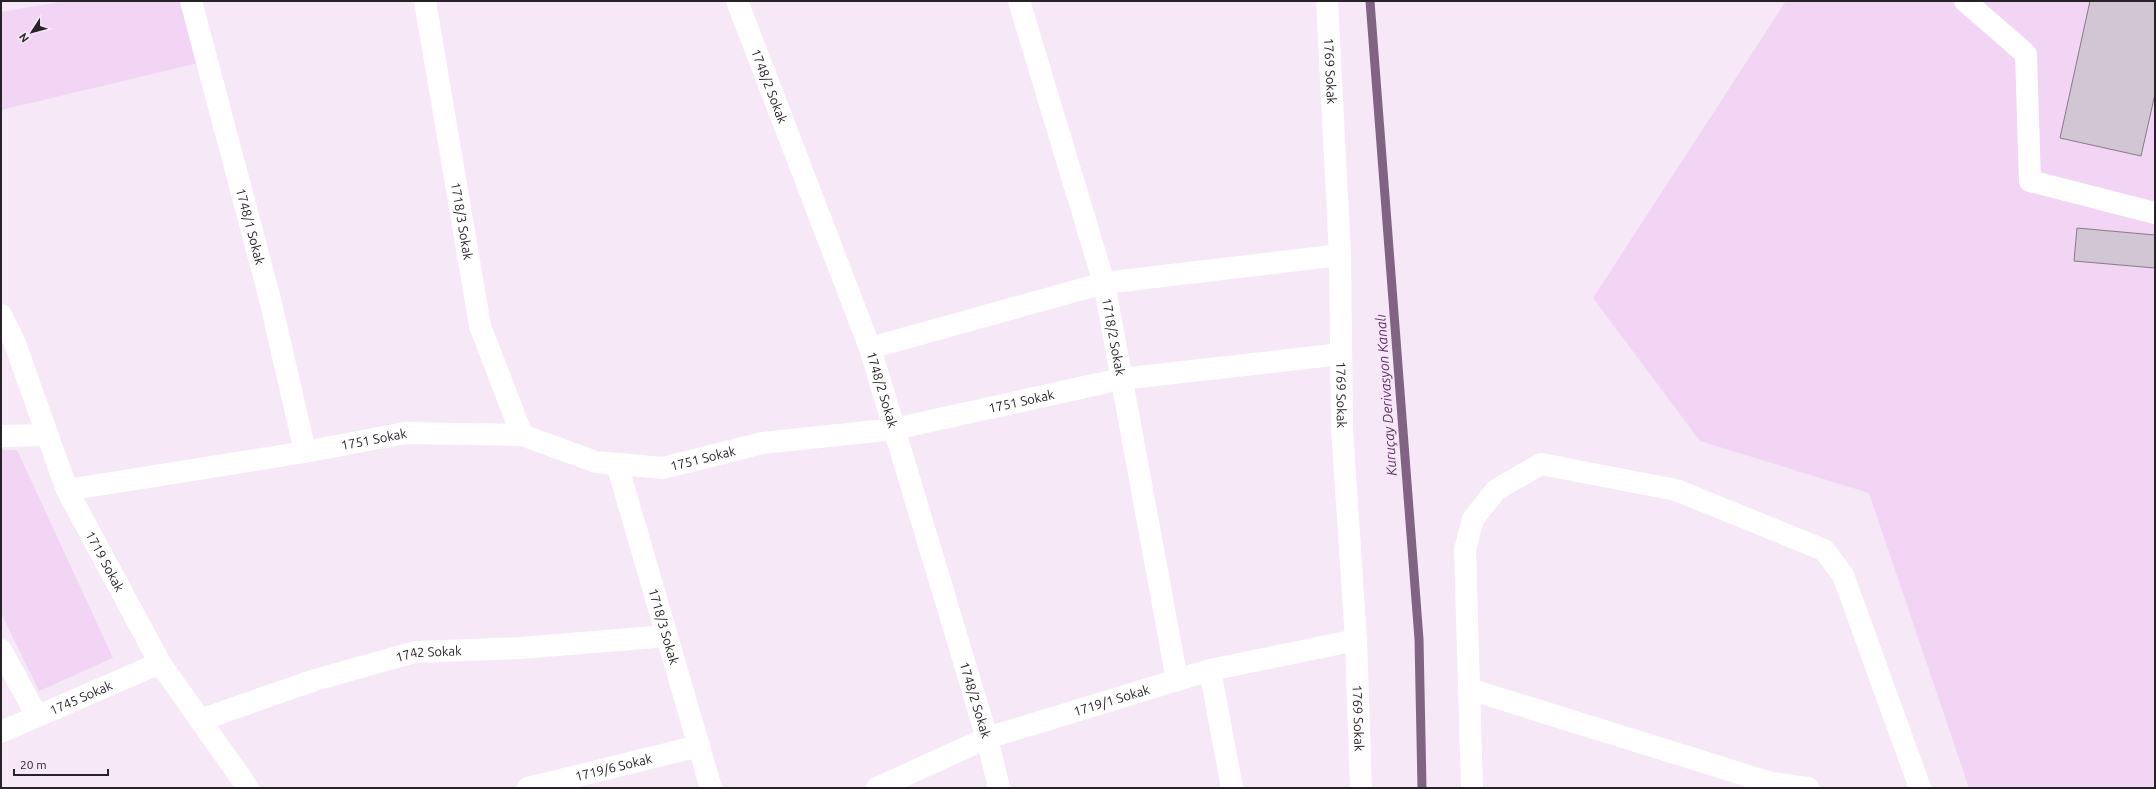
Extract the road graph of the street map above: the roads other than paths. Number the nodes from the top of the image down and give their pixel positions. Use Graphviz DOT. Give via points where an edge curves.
graph roads {
  1 [pos="191,1"];
  2 [pos="424,1"];
  3 [pos="738,1"];
  4 [pos="1019,1"];
  5 [pos="1327,1"];
  6 [pos="1965,1"];
  7 [pos="2155,213"];
  8 [pos="1340,255"];
  9 [pos="1104,283"];
  10 [pos="1,315"];
  11 [pos="870,348"];
  12 [pos="1341,354"];
  13 [pos="1121,379"];
  14 [pos="894,429"];
  15 [pos="47,435"];
  16 [pos="522,435"];
  17 [pos="1,436"];
  18 [pos="305,452"];
  19 [pos="617,464"];
  20 [pos="66,490"];
  21 [pos="667,636"];
  22 [pos="1356,640"];
  23 [pos="1,650"];
  24 [pos="160,664"];
  25 [pos="1210,670"];
  26 [pos="1177,680"];
  27 [pos="1469,689"];
  28 [pos="37,716"];
  29 [pos="200,720"];
  30 [pos="1,732"];
  31 [pos="987,738"];
  32 [pos="699,746"];
  33 [pos="248,788"];
  34 [pos="528,788"];
  35 [pos="711,788"];
  36 [pos="877,788"];
  37 [pos="999,788"];
  38 [pos="1232,788"];
  39 [pos="1361,788"];
  40 [pos="1472,788"];
  41 [pos="1808,788"];
  42 [pos="1920,788"];
  1 -- 18 [label="street, 1748/1 Sokak" via="270,299"];
  2 -- 16 [label="street, 1718/3 Sokak" via="480,326"];
  3 -- 11 [label="street, 1748/2 Sokak"];
  4 -- 9 [label="street, 1718/2 Sokak"];
  5 -- 8 [label="street, 1769 Sokak"];
  6 -- 7 [label="street" via="2026,54 2030,181"];
  8 -- 9 [label="street"];
  8 -- 12 [label="street, 1769 Sokak"];
  9 -- 11 [label="street"];
  9 -- 13 [label="street, 1718/2 Sokak"];
  10 -- 15 [label="street, 1719 Sokak" via="14,341"];
  11 -- 14 [label="street, 1748/2 Sokak"];
  12 -- 13 [label="street, 1751 Sokak"];
  12 -- 22 [label="street, 1769 Sokak" via="1342,428"];
  13 -- 14 [label="street, 1751 Sokak"];
  13 -- 26 [label="street, 1718/2 Sokak"];
  14 -- 19 [label="street, 1751 Sokak" via="763,443 663,468"];
  14 -- 31 [label="street, 1748/2 Sokak"];
  15 -- 17 [label="street"];
  15 -- 20 [label="street, 1719 Sokak"];
  16 -- 18 [label="street, 1751 Sokak" via="405,433"];
  16 -- 19 [label="street, 1751 Sokak" via="596,462"];
  18 -- 20 [label="street, 1751 Sokak"];
  19 -- 21 [label="street, 1718/3 Sokak"];
  20 -- 24 [label="street, 1719 Sokak"];
  21 -- 29 [label="street, 1742 Sokak" via="521,648 415,652 315,680"];
  21 -- 32 [label="street, 1718/3 Sokak"];
  22 -- 25 [label="street, 1719/1 Sokak"];
  22 -- 39 [label="street, 1769 Sokak"];
  23 -- 28 [label="street"];
  24 -- 28 [label="street, 1745 Sokak"];
  24 -- 29 [label="street, 1719 Sokak"];
  25 -- 26 [label="street, 1719/1 Sokak"];
  25 -- 38 [label="street"];
  26 -- 31 [label="street, 1719/1 Sokak"];
  27 -- 40 [label="street"];
  27 -- 41 [label="street" via="1771,783"];
  27 -- 42 [label="street" via="1465,550 1472,518 1496,490 1541,464 1676,490 1824,550 1843,576"];
  28 -- 30 [label="street, 1745 Sokak"];
  29 -- 33 [label="street, 1719 Sokak"];
  31 -- 36 [label="street, 1719/1 Sokak"];
  31 -- 37 [label="street, 1748/2 Sokak"];
  32 -- 34 [label="street, 1719/6 Sokak"];
  32 -- 35 [label="street, 1718/3 Sokak"];
}
